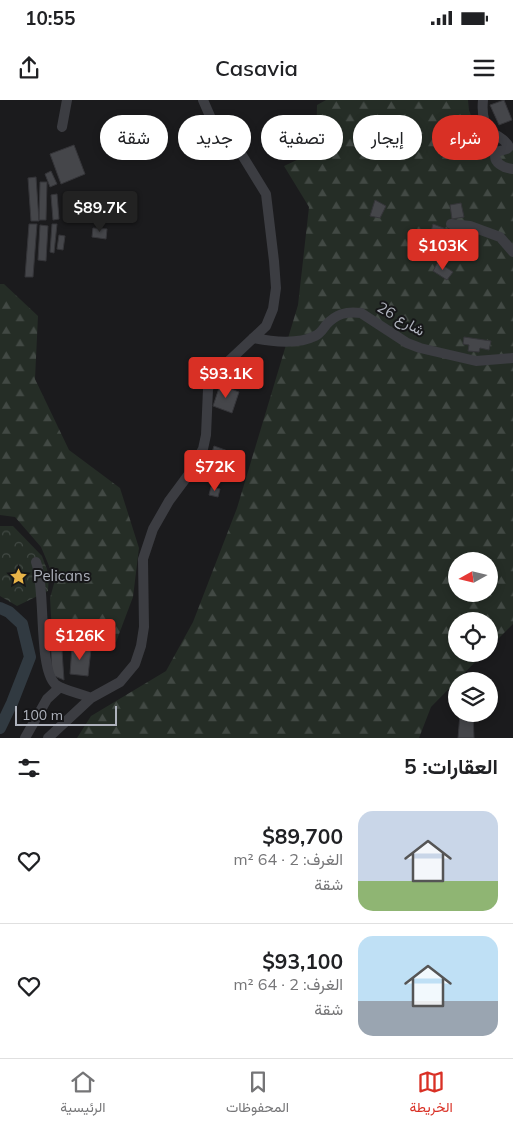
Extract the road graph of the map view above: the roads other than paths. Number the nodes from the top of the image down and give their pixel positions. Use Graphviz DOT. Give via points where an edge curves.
graph roads {
  1 [pos="67,100"];
  2 [pos="203,100"];
  3 [pos="483,100"];
  4 [pos="62,127"];
  5 [pos="513,169"];
  6 [pos="452,224"];
  7 [pos="513,252"];
  8 [pos="253,338"];
  9 [pos="513,358"];
  10 [pos="36,562"];
  11 [pos="60,688"];
  12 [pos="91,698"];
  13 [pos="24,738"];
  14 [pos="48,738"];
  1 -- 4 [label="street"];
  2 -- 8 [label="street" via="213,123 242,154 266,194 275,301 266,326"];
  3 -- 5 [label="street" via="482,109 489,130 509,147 496,152 496,160"];
  6 -- 7 [label="street" via="470,226 500,237"];
  8 -- 9 [label="street, شارع 26" via="294,342 307,339 320,332 336,316 356,312 420,348 476,362"];
  8 -- 12 [label="street" via="214,374 208,389 203,449 153,529 143,559 144,627 135,664 120,682"];
  10 -- 11 [label="street" via="42,590 48,671"];
  11 -- 12 [label="street"];
  11 -- 13 [label="street" via="47,699"];
  12 -- 14 [label="street"];
}
